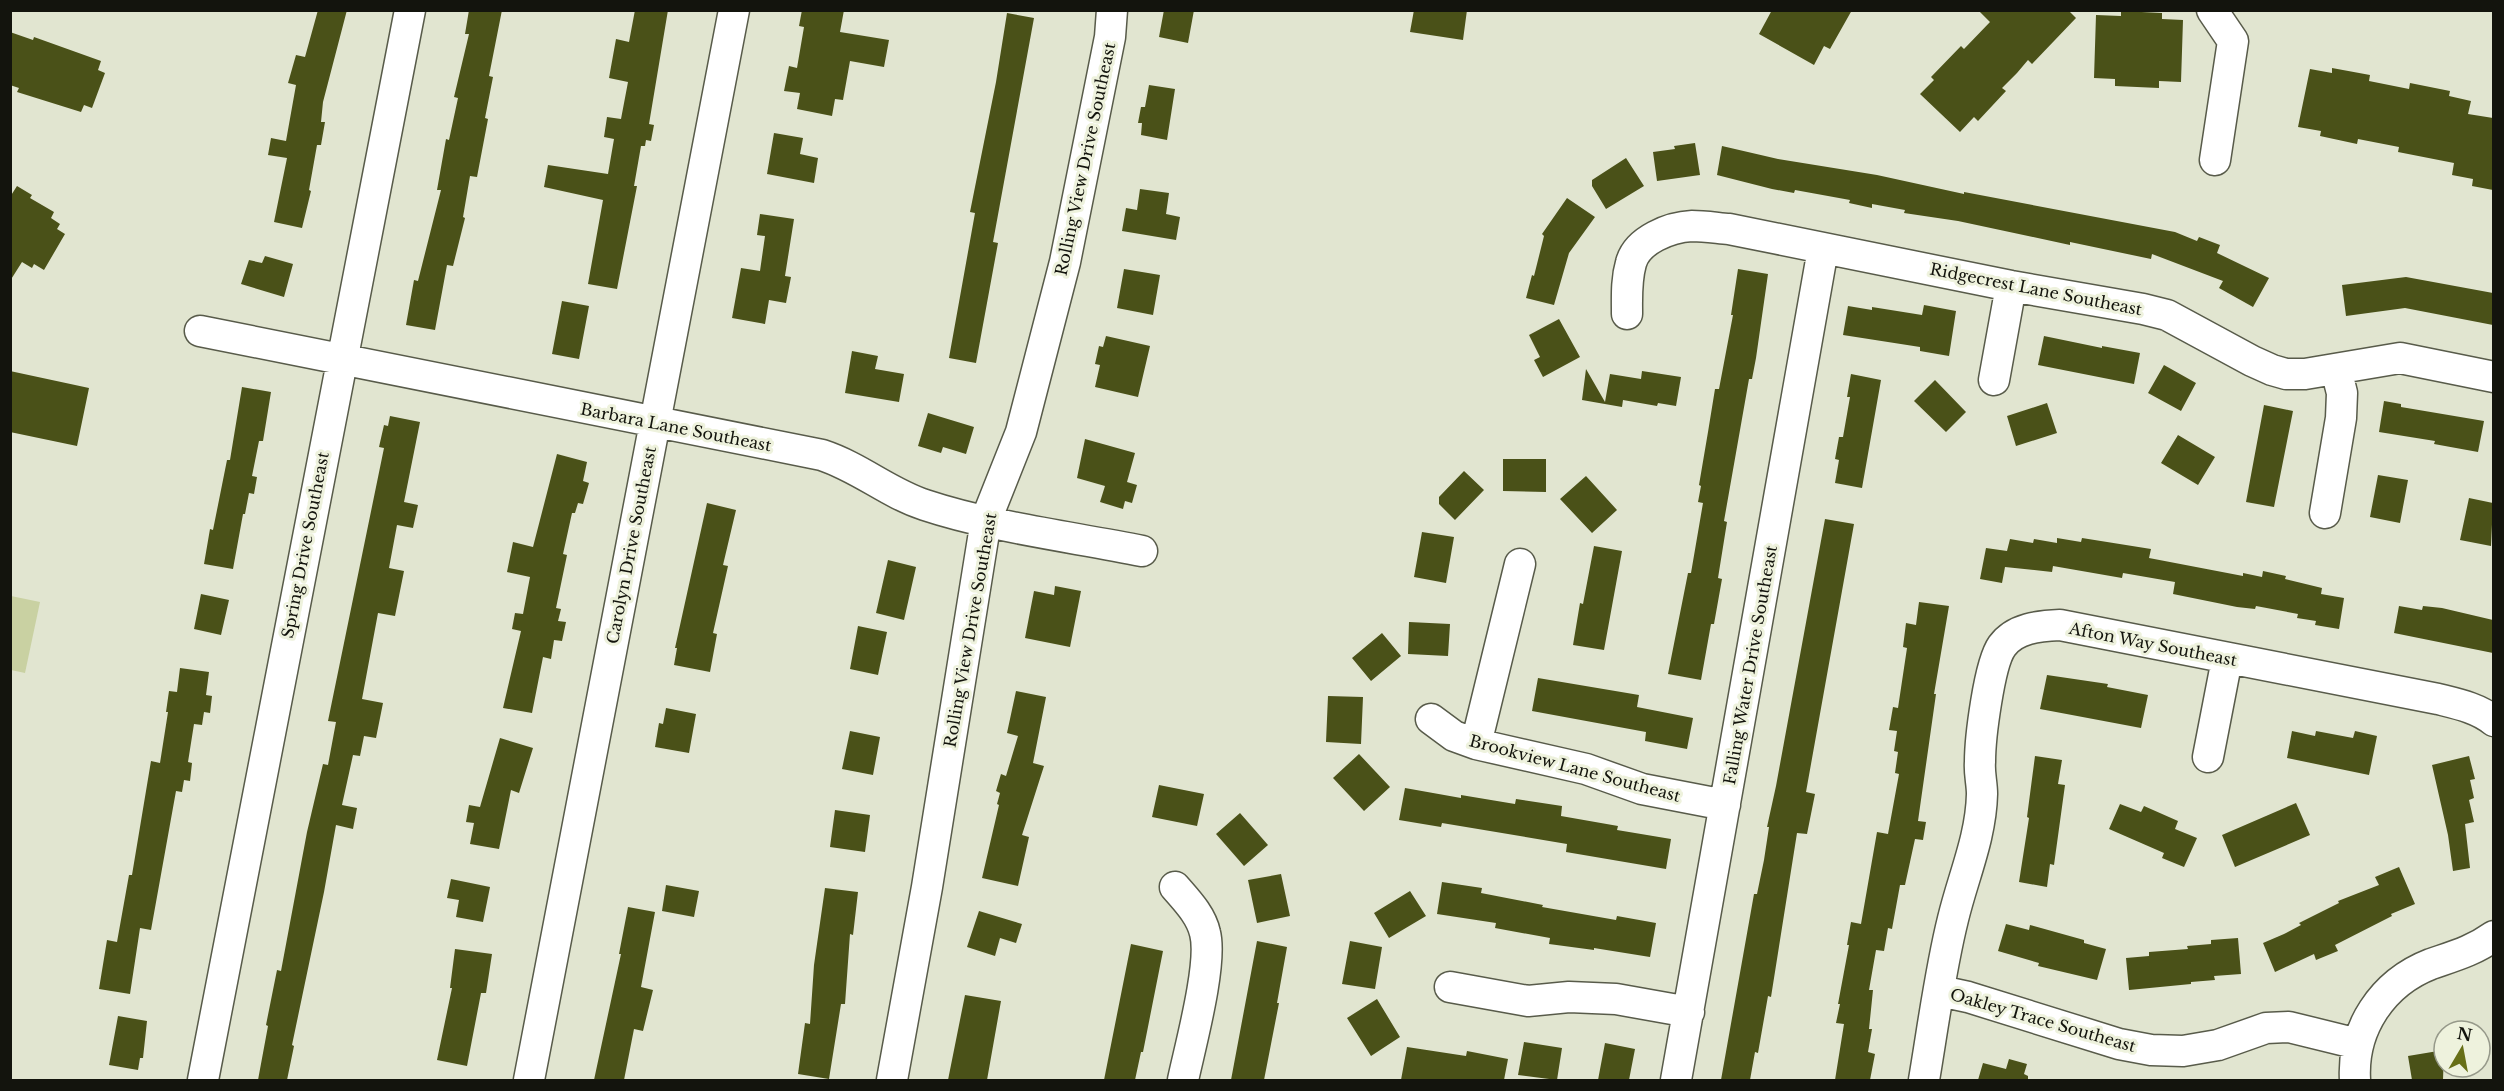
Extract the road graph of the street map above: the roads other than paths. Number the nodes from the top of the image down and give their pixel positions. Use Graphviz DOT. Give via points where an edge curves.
graph roads {
  1 [pos="410,10"];
  2 [pos="734,10"];
  3 [pos="1112,10"];
  4 [pos="2212,10"];
  5 [pos="2215,160"];
  6 [pos="1823,249"];
  7 [pos="2011,286"];
  8 [pos="1627,314"];
  9 [pos="200,331"];
  10 [pos="341,360"];
  11 [pos="2336,369"];
  12 [pos="2493,376"];
  13 [pos="1994,380"];
  14 [pos="654,423"];
  15 [pos="2325,513"];
  16 [pos="986,520"];
  17 [pos="1142,550"];
  18 [pos="1520,564"];
  19 [pos="2227,659"];
  20 [pos="1431,718"];
  21 [pos="2493,722"];
  22 [pos="1476,744"];
  23 [pos="2208,757"];
  24 [pos="1725,805"];
  25 [pos="1175,887"];
  26 [pos="2493,936"];
  27 [pos="1450,987"];
  28 [pos="1940,991"];
  29 [pos="1689,1012"];
  30 [pos="2358,1044"];
  31 [pos="203,1080"];
  32 [pos="529,1080"];
  33 [pos="892,1080"];
  34 [pos="1183,1080"];
  35 [pos="1676,1080"];
  36 [pos="1924,1080"];
  37 [pos="2355,1080"];
  1 -- 10 [label="street, Spring Drive Southeast"];
  2 -- 14 [label="street, Carolyn Drive Southeast"];
  3 -- 16 [label="street, Rolling View Drive Southeast" via="1110,38 1065,262 1021,432"];
  4 -- 5 [label="street" via="2233,41"];
  6 -- 7 [label="street, Ridgecrest Lane Southeast"];
  6 -- 8 [label="street, Ridgecrest Lane Southeast" via="1729,229 1691,226 1665,233 1645,242 1632,260"];
  6 -- 24 [label="street, Falling Water Drive Southeast"];
  7 -- 11 [label="street, Ridgecrest Lane Southeast" via="2166,315 2272,370 2305,374"];
  7 -- 13 [label="street"];
  9 -- 10 [label="street, Barbara Lane Southeast"];
  10 -- 14 [label="street, Barbara Lane Southeast"];
  10 -- 31 [label="street, Spring Drive Southeast"];
  11 -- 12 [label="street, Ridgecrest Lane Southeast" via="2400,358"];
  11 -- 15 [label="street" via="2342,393 2341,417"];
  14 -- 16 [label="street, Barbara Lane Southeast" via="822,455 844,462 909,499"];
  14 -- 32 [label="street, Carolyn Drive Southeast"];
  16 -- 17 [label="street, Barbara Lane Southeast"];
  16 -- 33 [label="street, Rolling View Drive Southeast"];
  18 -- 22 [label="street"];
  19 -- 21 [label="street, Afton Way Southeast" via="2438,699 2486,715"];
  19 -- 23 [label="street"];
  19 -- 28 [label="street, Afton Way Southeast" via="2060,625 2039,626 2010,636 1994,664 1983,728 1982,794 1976,842 1953,919"];
  20 -- 22 [label="street, Brookview Lane Southeast" via="1454,735"];
  22 -- 24 [label="street, Brookview Lane Southeast" via="1586,769 1642,789"];
  24 -- 29 [label="street, Falling Water Drive Southeast"];
  25 -- 34 [label="street" via="1196,911 1205,933 1207,958"];
  26 -- 30 [label="street" via="2478,948 2431,964 2394,985 2367,1019"];
  27 -- 29 [label="street" via="1528,1001 1569,997 1616,999"];
  28 -- 30 [label="street, Oakley Trace Southeast" via="2151,1050 2183,1051 2218,1045 2266,1028 2289,1027"];
  28 -- 36 [label="street, Afton Way Southeast"];
  29 -- 35 [label="street, Falling Water Drive Southeast"];
  30 -- 37 [label="street"];
}
